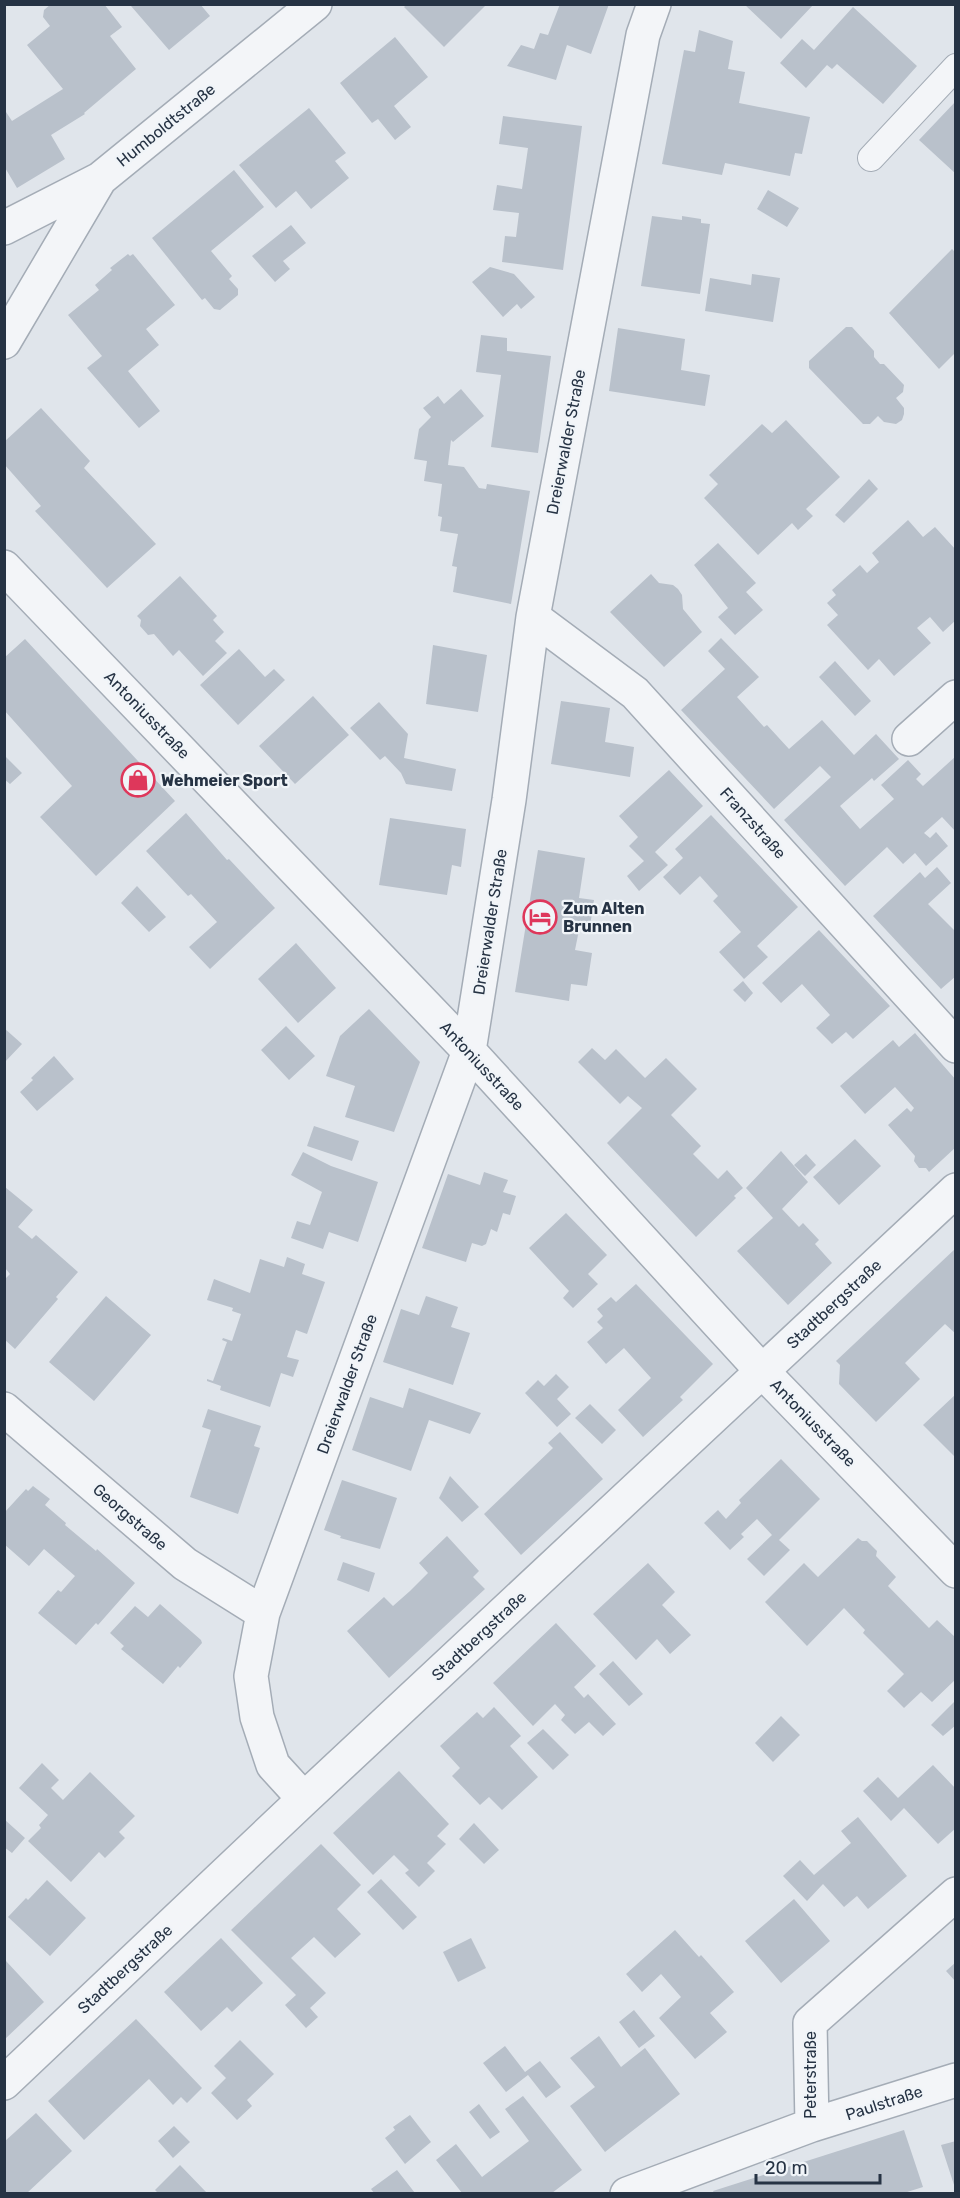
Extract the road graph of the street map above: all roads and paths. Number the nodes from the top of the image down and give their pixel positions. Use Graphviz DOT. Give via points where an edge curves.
graph roads {
  1 [pos="315,4"];
  2 [pos="654,4"];
  3 [pos="956,67"];
  4 [pos="871,158"];
  5 [pos="100,179"];
  6 [pos="4,228"];
  7 [pos="4,342"];
  8 [pos="4,567"];
  9 [pos="533,617"];
  10 [pos="956,697"];
  11 [pos="909,739"];
  12 [pos="956,1047"];
  13 [pos="470,1051"];
  14 [pos="956,1190"];
  15 [pos="762,1371"];
  16 [pos="4,1409"];
  17 [pos="956,1571"];
  18 [pos="263,1613"];
  19 [pos="304,1799"];
  20 [pos="956,1894"];
  21 [pos="956,2080"];
  22 [pos="4,2084"];
  23 [pos="812,2126"];
  24 [pos="627,2193"];
  1 -- 5 [label="street, Humboldtstraße"];
  2 -- 9 [label="street, Dreierwalder Straße" via="643,36"];
  3 -- 4 [label="lane"];
  5 -- 6 [label="street, Humboldtstraße"];
  5 -- 7 [label="street"];
  8 -- 13 [label="street, Antoniusstraße"];
  9 -- 12 [label="street, Franzstraße" via="635,693"];
  9 -- 13 [label="street, Dreierwalder Straße"];
  10 -- 11 [label="street"];
  13 -- 15 [label="street, Antoniusstraße"];
  13 -- 18 [label="street, Dreierwalder Straße"];
  14 -- 15 [label="street, Stadtbergstraße"];
  15 -- 17 [label="street, Antoniusstraße"];
  15 -- 19 [label="street, Stadtbergstraße"];
  16 -- 18 [label="street, Georgstraße" via="185,1564"];
  18 -- 19 [label="street, Dreierwalder Straße" via="251,1676 256,1717 273,1765"];
  19 -- 22 [label="street, Stadtbergstraße"];
  20 -- 23 [label="street, Peterstraße" via="810,2023"];
  21 -- 23 [label="street, Paulstraße"];
  23 -- 24 [label="street, Peterstraße"];
}
